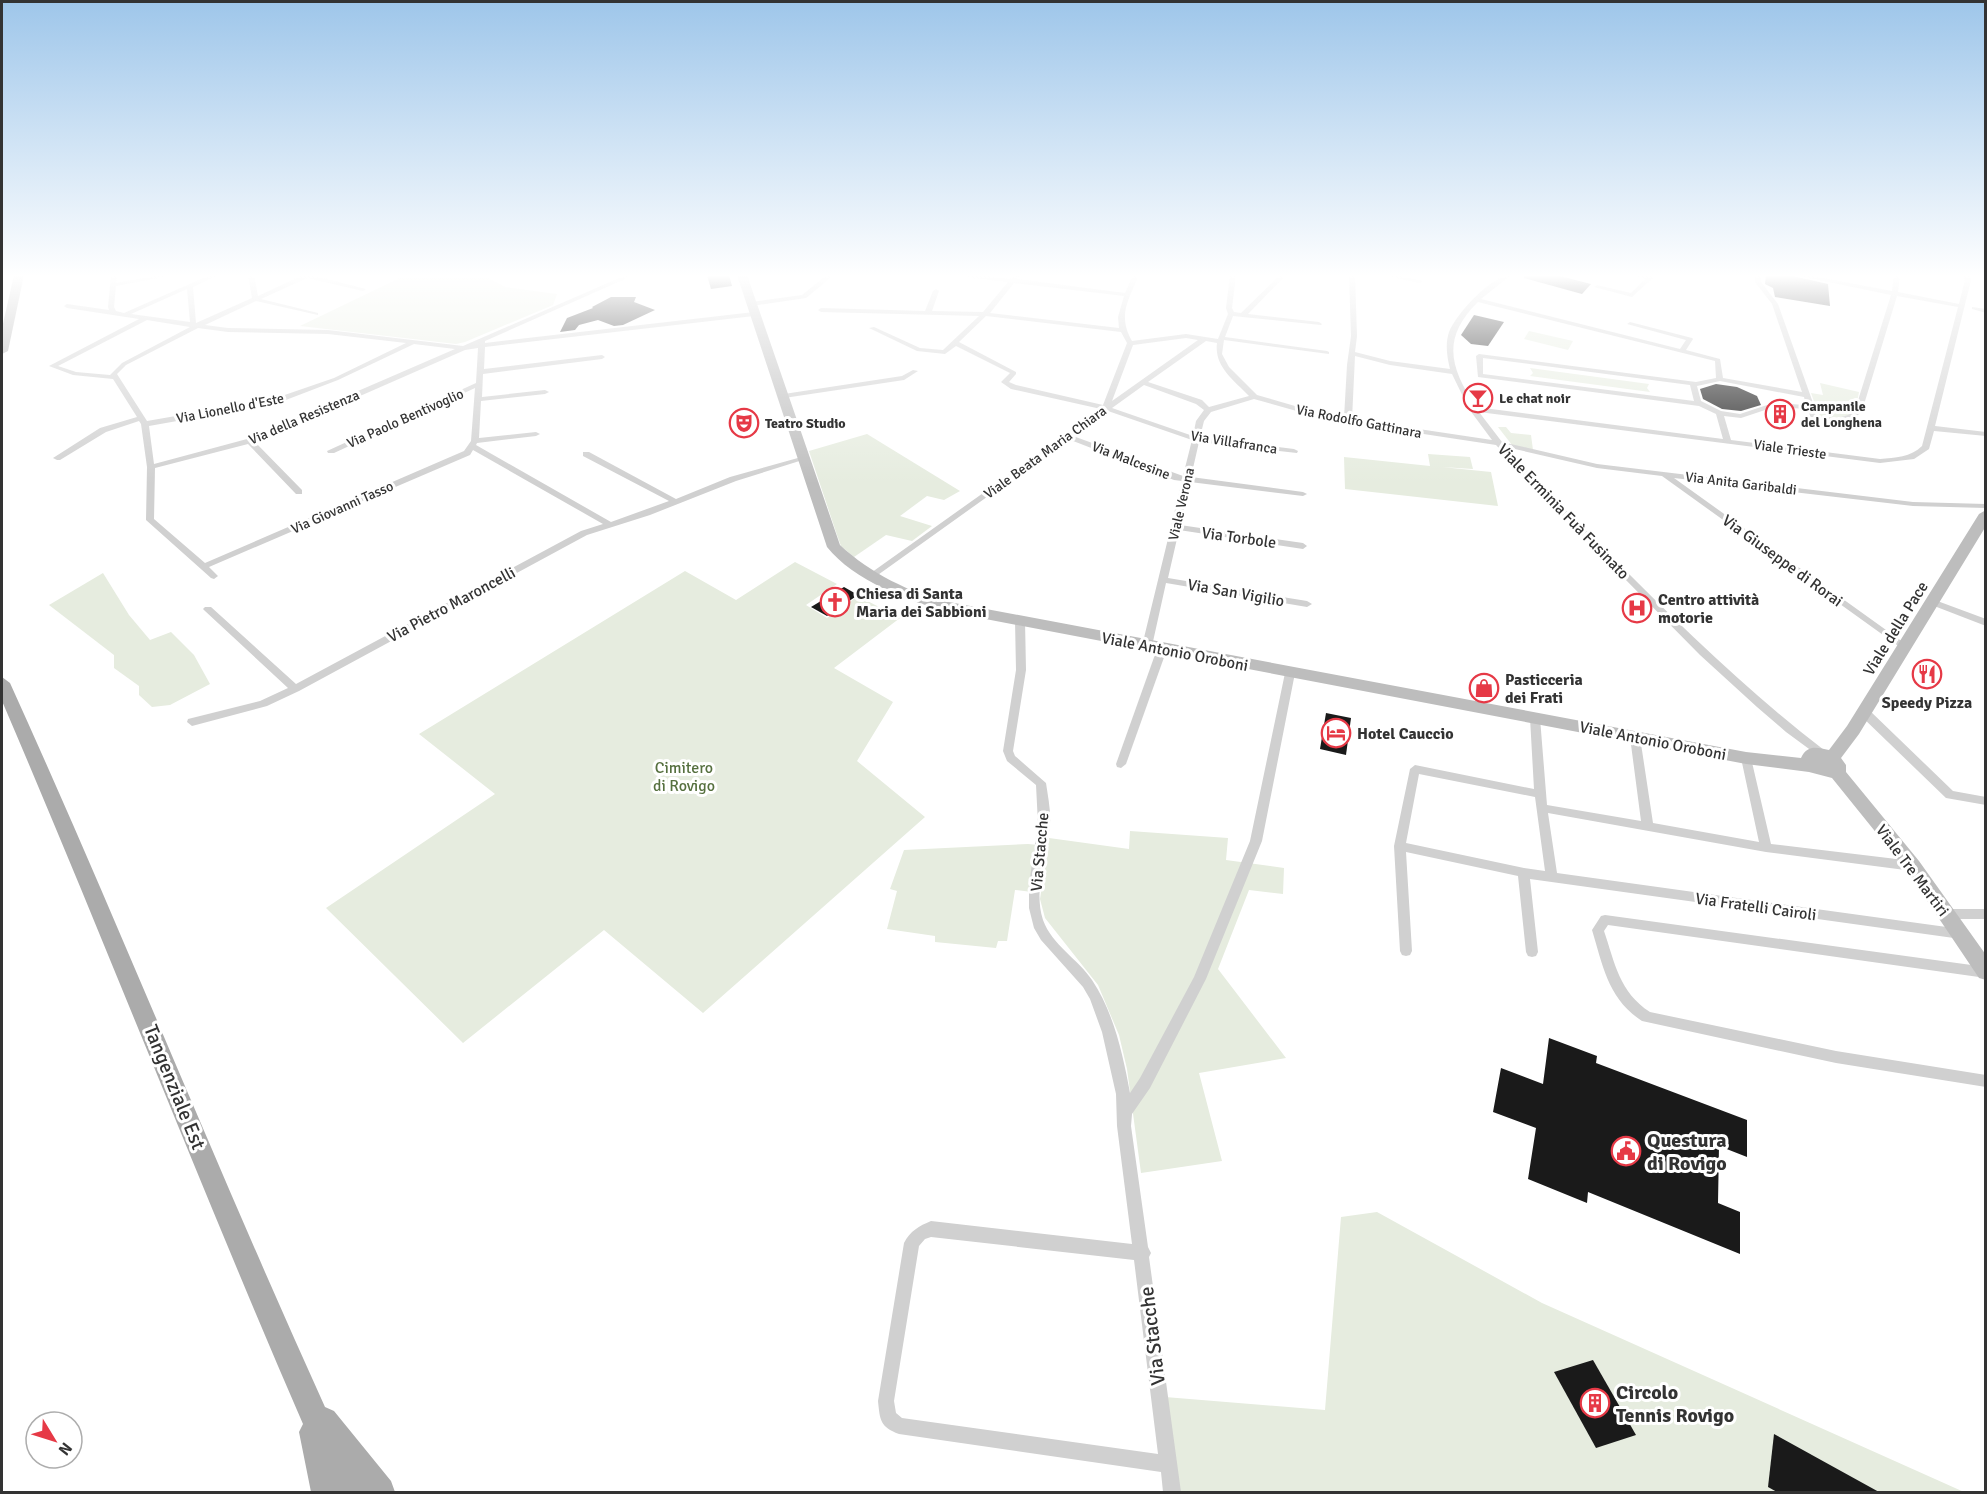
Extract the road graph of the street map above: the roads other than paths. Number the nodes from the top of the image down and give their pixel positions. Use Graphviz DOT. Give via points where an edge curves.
graph roads {
  1 [pos="94,345"];
  2 [pos="158,345"];
  3 [pos="409,345"];
  4 [pos="430,345"];
  5 [pos="471,345"];
  6 [pos="483,345"];
  7 [pos="501,345"];
  8 [pos="766,345"];
  9 [pos="908,345"];
  10 [pos="954,345"];
  11 [pos="959,345"];
  12 [pos="1129,345"];
  13 [pos="1196,345"];
  14 [pos="1220,345"];
  15 [pos="1264,345"];
  16 [pos="1353,345"];
  17 [pos="1451,345"];
  18 [pos="1658,345"];
  19 [pos="1686,345"];
  20 [pos="1789,345"];
  21 [pos="1879,345"];
  22 [pos="1951,345"];
  23 [pos="492,346"];
  24 [pos="463,348"];
  25 [pos="480,348"];
  26 [pos="1682,351"];
  27 [pos="1327,353"];
  28 [pos="1353,354"];
  29 [pos="1480,356"];
  30 [pos="603,357"];
  31 [pos="1520,362"];
  32 [pos="915,371"];
  33 [pos="479,372"];
  34 [pos="1454,372"];
  35 [pos="1480,375"];
  36 [pos="113,377"];
  37 [pos="1720,379"];
  38 [pos="1521,380"];
  39 [pos="1142,382"];
  40 [pos="479,384"];
  41 [pos="1694,386"];
  42 [pos="545,392"];
  43 [pos="1805,395"];
  44 [pos="784,396"];
  45 [pos="1254,397"];
  46 [pos="479,399"];
  47 [pos="1699,403"];
  48 [pos="1810,407"];
  49 [pos="1106,408"];
  50 [pos="1473,409"];
  51 [pos="1208,410"];
  52 [pos="1719,413"];
  53 [pos="143,421"];
  54 [pos="1348,421"];
  55 [pos="1932,424"];
  56 [pos="1986,428"];
  57 [pos="536,434"];
  58 [pos="1986,434"];
  59 [pos="1067,436"];
  60 [pos="1196,439"];
  61 [pos="250,441"];
  62 [pos="1728,441"];
  63 [pos="1498,443"];
  64 [pos="474,444"];
  65 [pos="331,451"];
  66 [pos="1294,451"];
  67 [pos="586,454"];
  68 [pos="57,458"];
  69 [pos="805,458"];
  70 [pos="151,467"];
  71 [pos="1662,473"];
  72 [pos="1186,479"];
  73 [pos="299,492"];
  74 [pos="1303,494"];
  75 [pos="676,502"];
  76 [pos="1986,506"];
  77 [pos="1986,514"];
  78 [pos="610,525"];
  79 [pos="1176,527"];
  80 [pos="1303,546"];
  81 [pos="203,567"];
  82 [pos="872,575"];
  83 [pos="214,576"];
  84 [pos="1164,580"];
  85 [pos="1932,602"];
  86 [pos="1308,604"];
  87 [pos="208,609"];
  88 [pos="1020,621"];
  89 [pos="1986,623"];
  90 [pos="1155,647"];
  91 [pos="1904,647"];
  92 [pos="1290,673"];
  93 [pos="2,682"];
  94 [pos="295,689"];
  95 [pos="1864,712"];
  96 [pos="1535,718"];
  97 [pos="192,722"];
  98 [pos="1635,737"];
  99 [pos="1746,758"];
  100 [pos="1825,762"];
  101 [pos="1121,764"];
  102 [pos="1540,794"];
  103 [pos="1986,801"];
  104 [pos="1542,808"];
  105 [pos="1648,828"];
  106 [pos="1400,846"];
  107 [pos="1766,848"];
  108 [pos="1913,866"];
  109 [pos="1524,873"];
  110 [pos="1552,877"];
  111 [pos="1946,914"];
  112 [pos="1986,914"];
  113 [pos="1961,934"];
  114 [pos="1406,951"];
  115 [pos="1532,952"];
  116 [pos="1986,972"];
  117 [pos="1986,1081"];
  118 [pos="1127,1109"];
  119 [pos="1143,1253"];
  120 [pos="306,1398"];
  121 [pos="1168,1464"];
  122 [pos="326,1492"];
  123 [pos="348,1492"];
  124 [pos="380,1492"];
  125 [pos="1172,1492"];
  1 -- 36 [label="street" via="52,366"];
  2 -- 36 [label="street" via="114,371"];
  3 -- 53 [label="street, Via Lionello d'Este" via="282,399"];
  4 -- 24 [label="street"];
  5 -- 24 [label="street, Via della Resistenza"];
  6 -- 25 [label="street"];
  7 -- 23 [label="street"];
  8 -- 44 [label="street, Viale Antonio Oroboni"];
  9 -- 10 [label="street" via="933,353 945,352"];
  11 -- 49 [label="street, Via Villafranca" via="1014,373 1006,384"];
  12 -- 49 [label="street"];
  13 -- 39 [label="street, Viale Beata Maria Chiara"];
  14 -- 45 [label="street, Via Rodolfo Gattinara" via="1219,354 1226,368"];
  15 -- 27 [label="street"];
  16 -- 28 [label="street"];
  17 -- 34 [label="street, Viale Erminia Fuà Fusinato"];
  18 -- 26 [label="street"];
  19 -- 26 [label="street"];
  20 -- 43 [label="street"];
  21 -- 48 [label="street" via="1858,411 1850,418 1835,421 1815,419"];
  22 -- 55 [label="street, Viale Trieste"];
  23 -- 25 [label="street"];
  24 -- 25 [label="street"];
  24 -- 61 [label="street, Via della Resistenza"];
  25 -- 33 [label="street"];
  26 -- 37 [label="street" via="1718,360"];
  28 -- 34 [label="street"];
  28 -- 54 [label="street"];
  29 -- 31 [label="street"];
  30 -- 33 [label="street"];
  32 -- 44 [label="street" via="904,378"];
  33 -- 40 [label="street"];
  34 -- 50 [label="street, Viale Erminia Fuà Fusinato"];
  35 -- 35 [label="street" via="1675,401 1698,404 1693,383 1479,356"];
  35 -- 38 [label="street"];
  36 -- 53 [label="street"];
  37 -- 41 [label="street"];
  37 -- 43 [label="street"];
  39 -- 49 [label="street, Viale Beata Maria Chiara"];
  39 -- 51 [label="street" via="1199,402"];
  40 -- 46 [label="street"];
  40 -- 65 [label="street, Via Paolo Bentivoglio"];
  42 -- 46 [label="street"];
  43 -- 48 [label="street"];
  44 -- 69 [label="street, Viale Antonio Oroboni"];
  45 -- 51 [label="street"];
  45 -- 54 [label="street, Via Rodolfo Gattinara"];
  46 -- 64 [label="street"];
  47 -- 52 [label="street"];
  48 -- 52 [label="street" via="1773,405 1741,416"];
  49 -- 59 [label="street, Viale Beata Maria Chiara"];
  49 -- 60 [label="street, Via Villafranca"];
  50 -- 62 [label="street, Viale Trieste"];
  50 -- 63 [label="street, Viale Erminia Fuà Fusinato"];
  51 -- 60 [label="street, Viale Verona" via="1200,421"];
  52 -- 62 [label="street"];
  53 -- 68 [label="street, Via Lionello d'Este" via="102,430"];
  53 -- 70 [label="street"];
  54 -- 63 [label="street, Via Rodolfo Gattinara"];
  55 -- 56 [label="street"];
  55 -- 58 [label="street"];
  55 -- 62 [label="street, Viale Trieste" via="1923,451 1889,460"];
  57 -- 64 [label="street, Via Giovanni Tasso"];
  59 -- 72 [label="street, Via Malcesine"];
  59 -- 82 [label="street, Viale Beata Maria Chiara"];
  60 -- 66 [label="street, Via Villafranca"];
  60 -- 72 [label="street, Viale Verona"];
  61 -- 70 [label="street, Via della Resistenza"];
  61 -- 73 [label="street"];
  63 -- 71 [label="street, Via Anita Garibaldi" via="1597,466"];
  63 -- 100 [label="street, Viale Erminia Fuà Fusinato" via="1663,613"];
  64 -- 78 [label="street"];
  64 -- 81 [label="street, Via Giovanni Tasso" via="467,453"];
  67 -- 75 [label="street"];
  69 -- 75 [label="street, Via Pietro Maroncelli" via="733,479"];
  69 -- 82 [label="street, Viale Antonio Oroboni" via="834,547"];
  70 -- 81 [label="street" via="150,520"];
  71 -- 76 [label="street, Via Anita Garibaldi" via="1914,504"];
  71 -- 91 [label="street, Via Giuseppe di Rorai"];
  72 -- 74 [label="street, Via Malcesine"];
  72 -- 79 [label="street, Viale Verona"];
  75 -- 78 [label="street, Via Pietro Maroncelli"];
  77 -- 85 [label="street, Viale della Pace"];
  78 -- 94 [label="street, Via Pietro Maroncelli" via="566,542"];
  79 -- 80 [label="street, Via Torbole"];
  79 -- 84 [label="street, Viale Verona"];
  81 -- 83 [label="street"];
  82 -- 88 [label="street, Viale Antonio Oroboni" via="925,601"];
  84 -- 86 [label="street, Via San Vigilio"];
  84 -- 90 [label="street, Viale Verona"];
  85 -- 89 [label="street"];
  85 -- 91 [label="street, Viale della Pace"];
  87 -- 94 [label="street"];
  88 -- 90 [label="street, Viale Antonio Oroboni"];
  88 -- 118 [label="street, Via Stacche" via="1021,670 1008,751 1011,759 1041,783 1044,821 1035,892 1036,918 1042,931 1099,1000"];
  90 -- 92 [label="street, Viale Antonio Oroboni"];
  90 -- 101 [label="street, Viale Verona"];
  91 -- 95 [label="street, Viale della Pace"];
  92 -- 96 [label="street, Viale Antonio Oroboni"];
  92 -- 118 [label="street" via="1256,841 1200,979"];
  93 -- 120 [label="main road, Tangenziale Est"];
  94 -- 97 [label="street, Via Pietro Maroncelli" via="263,704"];
  95 -- 100 [label="street, Viale della Pace"];
  95 -- 103 [label="street" via="1950,795"];
  96 -- 98 [label="street, Viale Antonio Oroboni"];
  96 -- 102 [label="street"];
  98 -- 99 [label="street, Viale Antonio Oroboni"];
  98 -- 105 [label="street"];
  99 -- 100 [label="street, Viale Antonio Oroboni"];
  99 -- 107 [label="street"];
  100 -- 108 [label="street, Viale Tre Martiri"];
  102 -- 104 [label="street"];
  102 -- 106 [label="street" via="1415,769"];
  104 -- 105 [label="street"];
  104 -- 110 [label="street"];
  105 -- 107 [label="street"];
  106 -- 109 [label="street, Via Fratelli Cairoli"];
  106 -- 114 [label="street"];
  107 -- 108 [label="street"];
  108 -- 111 [label="street, Viale Tre Martiri"];
  109 -- 110 [label="street, Via Fratelli Cairoli"];
  109 -- 115 [label="street"];
  110 -- 113 [label="street, Via Fratelli Cairoli"];
  111 -- 112 [label="street"];
  111 -- 113 [label="street, Viale Tre Martiri"];
  113 -- 116 [label="street, Viale Tre Martiri"];
  116 -- 117 [label="street" via="1605,920 1598,930 1621,998 1647,1017 1836,1057"];
  118 -- 119 [label="street, Via Stacche" via="1124,1126"];
  119 -- 121 [label="street, Via Stacche"];
  119 -- 121 [label="street" via="931,1229 920,1234 912,1243 886,1401 888,1418 899,1426"];
  120 -- 122 [label="main road"];
  120 -- 123 [label="main road, Tangenziale Est"];
  120 -- 124 [label="main road"];
  121 -- 125 [label="street, Via Stacche"];
}
